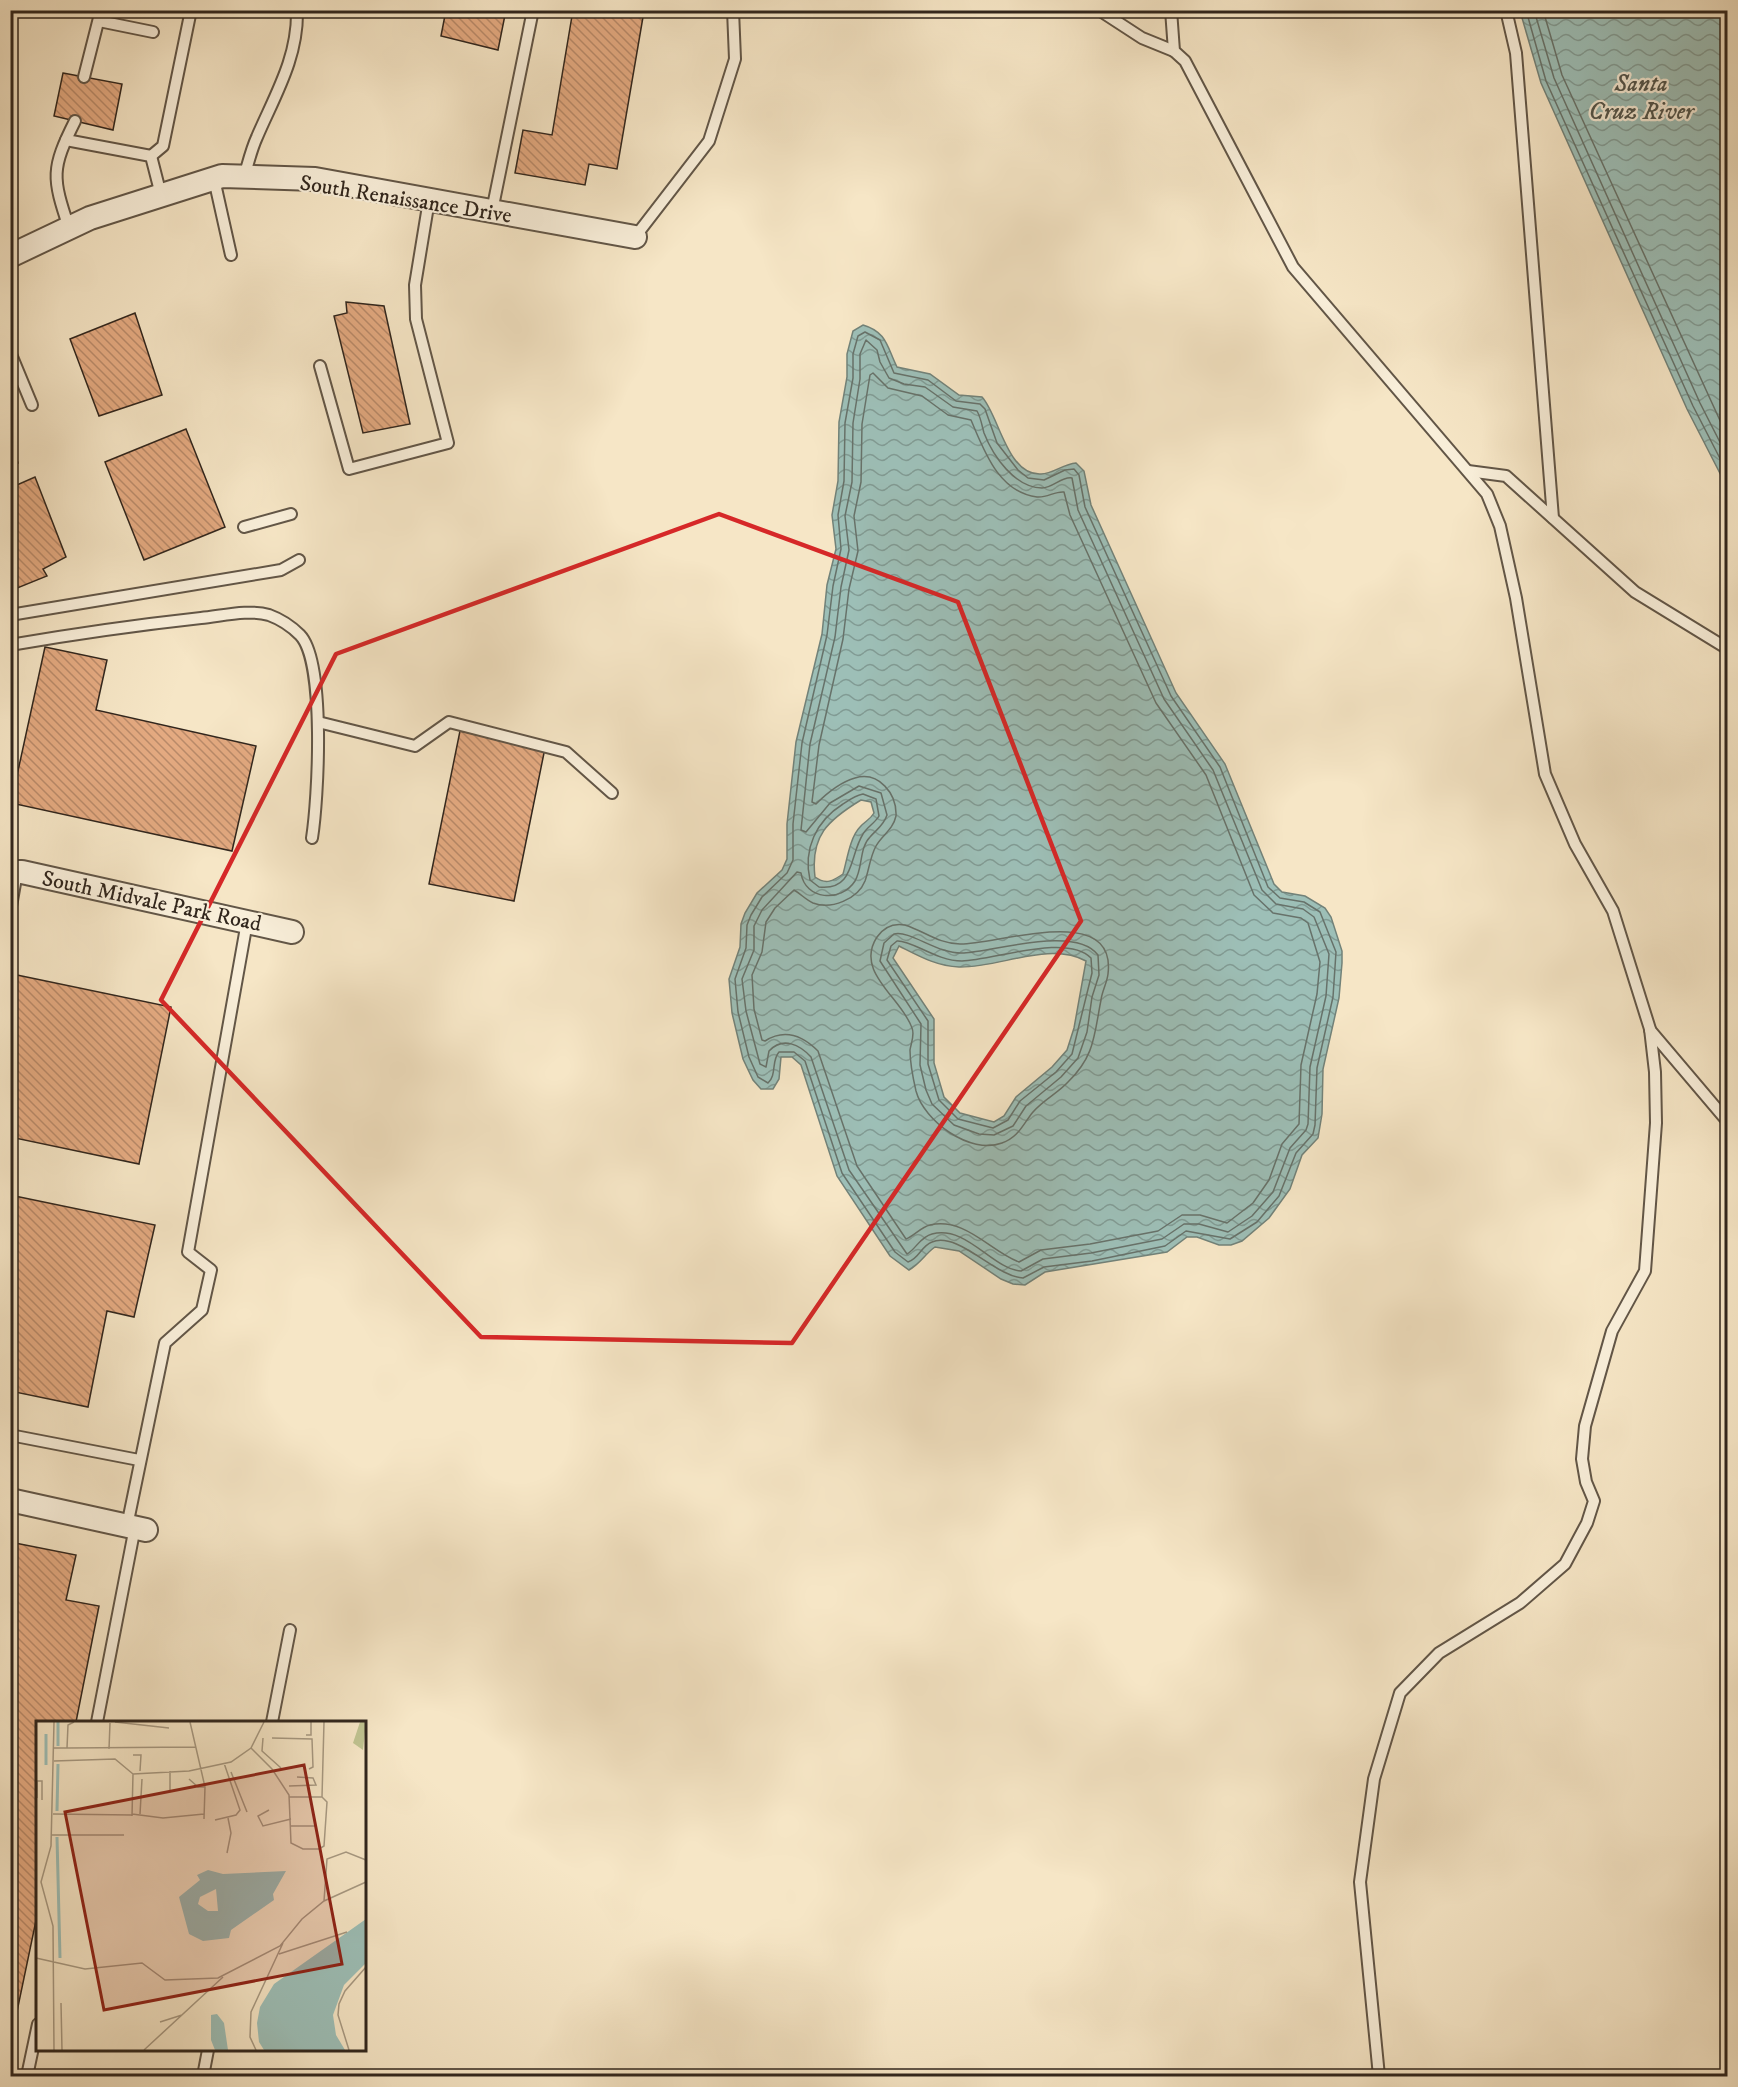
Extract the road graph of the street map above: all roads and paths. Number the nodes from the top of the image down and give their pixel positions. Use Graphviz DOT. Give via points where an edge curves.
graph roads {
  1 [pos="191,10"];
  2 [pos="297,10"];
  3 [pos="533,10"];
  4 [pos="733,10"];
  5 [pos="1099,10"];
  6 [pos="1171,10"];
  7 [pos="1506,10"];
  8 [pos="100,16"];
  9 [pos="153,32"];
  10 [pos="1174,51"];
  11 [pos="84,77"];
  12 [pos="75,121"];
  13 [pos="66,140"];
  14 [pos="151,156"];
  15 [pos="244,177"];
  16 [pos="213,179"];
  17 [pos="161,195"];
  18 [pos="429,200"];
  19 [pos="492,211"];
  20 [pos="69,228"];
  21 [pos="635,237"];
  22 [pos="231,255"];
  23 [pos="10,256"];
  24 [pos="10,352"];
  25 [pos="320,366"];
  26 [pos="32,405"];
  27 [pos="1467,471"];
  28 [pos="291,514"];
  29 [pos="1553,518"];
  30 [pos="244,527"];
  31 [pos="299,560"];
  32 [pos="10,615"];
  33 [pos="10,645"];
  34 [pos="1728,649"];
  35 [pos="318,722"];
  36 [pos="612,793"];
  37 [pos="312,838"];
  38 [pos="14,872"];
  39 [pos="10,912"];
  40 [pos="247,921"];
  41 [pos="292,932"];
  42 [pos="1650,1029"];
  43 [pos="1728,1122"];
  44 [pos="10,1435"];
  45 [pos="140,1460"];
  46 [pos="10,1500"];
  47 [pos="136,1528"];
  48 [pos="290,1630"];
  49 [pos="97,1721"];
  50 [pos="272,1721"];
  51 [pos="36,2033"];
  52 [pos="208,2051"];
  53 [pos="27,2076"];
  54 [pos="202,2076"];
  55 [pos="1379,2076"];
  1 -- 14 [label="lane" via="163,146"];
  2 -- 15 [label="lane" via="290,68 256,139"];
  3 -- 19 [label="lane"];
  4 -- 21 [label="lane" via="735,59 709,141"];
  5 -- 10 [label="lane" via="1142,38"];
  6 -- 10 [label="lane"];
  7 -- 29 [label="lane" via="1516,53"];
  8 -- 9 [label="lane"];
  8 -- 11 [label="lane"];
  10 -- 27 [label="lane" via="1185,60 1293,267"];
  12 -- 13 [label="lane"];
  13 -- 14 [label="lane"];
  13 -- 20 [label="lane" via="58,154 56,191"];
  14 -- 17 [label="lane"];
  15 -- 16 [label="street, South Renaissance Drive"];
  15 -- 18 [label="street, South Renaissance Drive" via="315,179"];
  16 -- 17 [label="street, South Renaissance Drive"];
  16 -- 22 [label="lane"];
  17 -- 20 [label="street, South Renaissance Drive"];
  18 -- 19 [label="street, South Renaissance Drive"];
  18 -- 25 [label="lane" via="415,285 416,319 448,443 349,470"];
  19 -- 21 [label="street, South Renaissance Drive"];
  20 -- 23 [label="street, South Renaissance Drive"];
  24 -- 26 [label="lane"];
  27 -- 29 [label="lane" via="1506,476"];
  27 -- 42 [label="lane" via="1487,494 1500,526 1545,774 1575,844 1613,911"];
  28 -- 30 [label="lane"];
  29 -- 34 [label="lane" via="1635,592"];
  31 -- 32 [label="lane" via="281,570"];
  33 -- 35 [label="lane" via="120,627 270,615 302,636 310,655"];
  35 -- 36 [label="lane" via="415,746 450,722 566,752"];
  35 -- 37 [label="lane"];
  38 -- 39 [label="lane"];
  38 -- 40 [label="street, South Midvale Park Road"];
  40 -- 41 [label="street, South Midvale Park Road"];
  40 -- 45 [label="lane" via="188,1252 211,1270 202,1310 165,1342"];
  42 -- 43 [label="lane"];
  42 -- 55 [label="lane" via="1656,1123 1645,1271 1612,1331 1585,1426 1582,1459 1594,1501 1587,1523 1564,1564 1520,1603 1439,1653 1400,1693 1374,1779 1360,1882"];
  44 -- 45 [label="lane"];
  45 -- 47 [label="lane"];
  46 -- 47 [label="street"];
  47 -- 49 [label="lane"];
  48 -- 50 [label="lane"];
  51 -- 53 [label="lane"];
  52 -- 54 [label="lane"];
}
